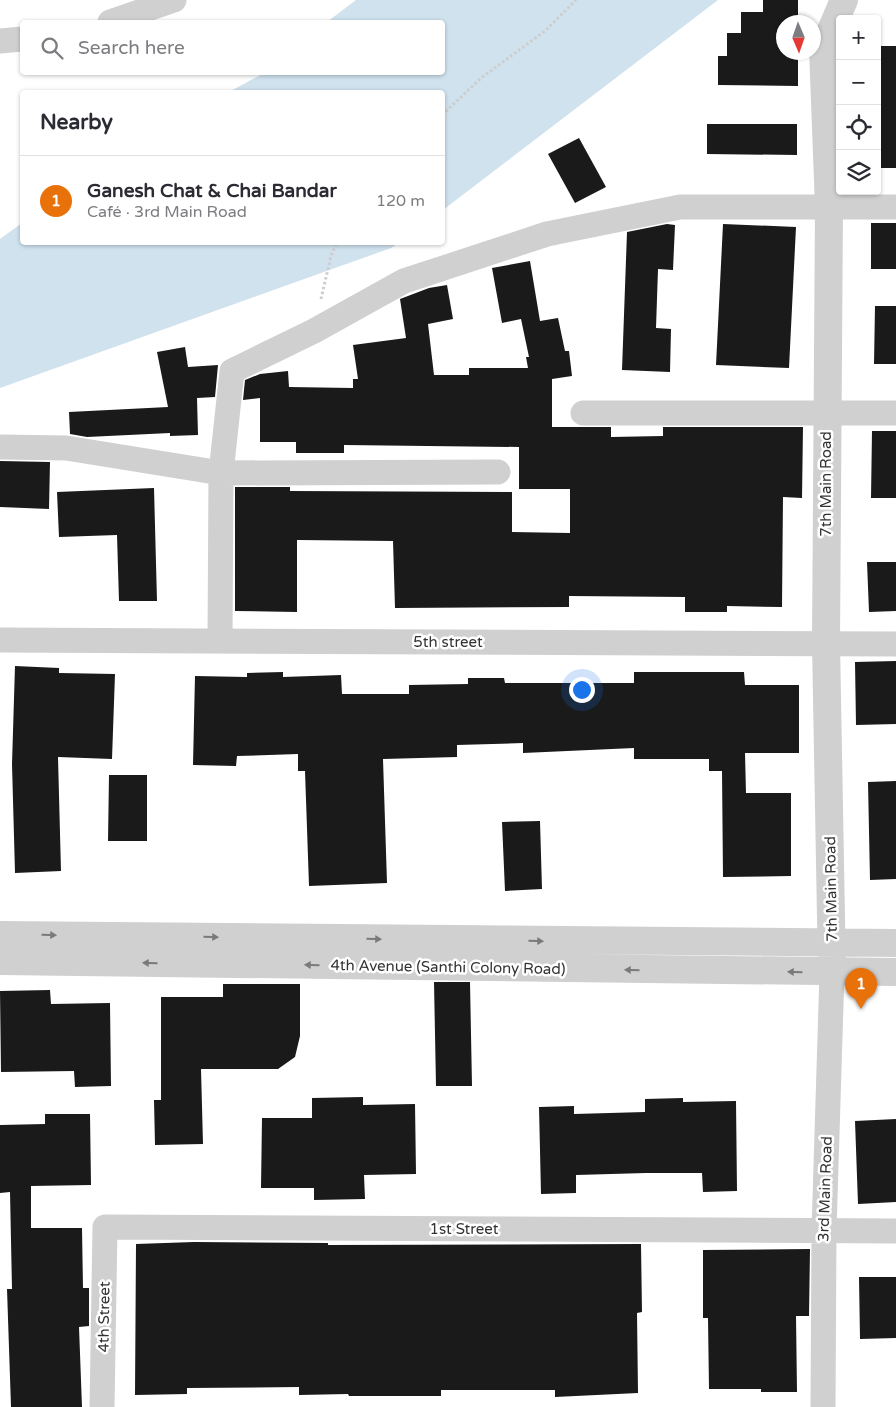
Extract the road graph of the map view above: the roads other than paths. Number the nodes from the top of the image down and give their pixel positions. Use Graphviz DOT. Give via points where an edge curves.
graph roads {
  1 [pos="174,0"];
  2 [pos="844,0"];
  3 [pos="116,20"];
  4 [pos="20,39"];
  5 [pos="0,41"];
  6 [pos="829,208"];
  7 [pos="896,208"];
  8 [pos="583,412"];
  9 [pos="826,413"];
  10 [pos="896,413"];
  11 [pos="0,447"];
  12 [pos="498,472"];
  13 [pos="221,473"];
  14 [pos="0,640"];
  15 [pos="220,640"];
  16 [pos="826,643"];
  17 [pos="896,644"];
  18 [pos="0,935"];
  19 [pos="832,944"];
  20 [pos="896,944"];
  21 [pos="0,962"];
  22 [pos="832,972"];
  23 [pos="896,972"];
  24 [pos="105,1227"];
  25 [pos="824,1230"];
  26 [pos="896,1230"];
  27 [pos="102,1407"];
  28 [pos="823,1407"];
  1 -- 3 [label="street"];
  2 -- 6 [label="street, 7th Main Road" via="823,49"];
  4 -- 5 [label="street"];
  6 -- 7 [label="street"];
  6 -- 9 [label="street, 7th Main Road"];
  6 -- 13 [label="street" via="680,206 547,234 404,281 314,331 232,371"];
  8 -- 9 [label="street"];
  9 -- 10 [label="street"];
  9 -- 16 [label="street, 7th Main Road"];
  11 -- 13 [label="street" via="66,448"];
  12 -- 13 [label="street"];
  13 -- 15 [label="street"];
  14 -- 15 [label="street, 5th street"];
  15 -- 16 [label="street, 5th street"];
  16 -- 17 [label="street, 5th street"];
  16 -- 19 [label="street, 7th Main Road"];
  18 -- 19 [label="street, 4th Avenue (Santhi Colony Road), one-way"];
  19 -- 20 [label="street, 4th Avenue (Santhi Colony Road)"];
  19 -- 22 [label="street, 7th Main Road"];
  22 -- 21 [label="street, 4th Avenue (Santhi Colony Road), one-way"];
  22 -- 23 [label="street, 4th Avenue (Santhi Colony Road)"];
  22 -- 25 [label="street, 3rd Main Road"];
  24 -- 25 [label="street, 1st Street"];
  24 -- 27 [label="street, 4th Street"];
  25 -- 26 [label="street"];
  25 -- 28 [label="street, 3rd Main Road"];
}
